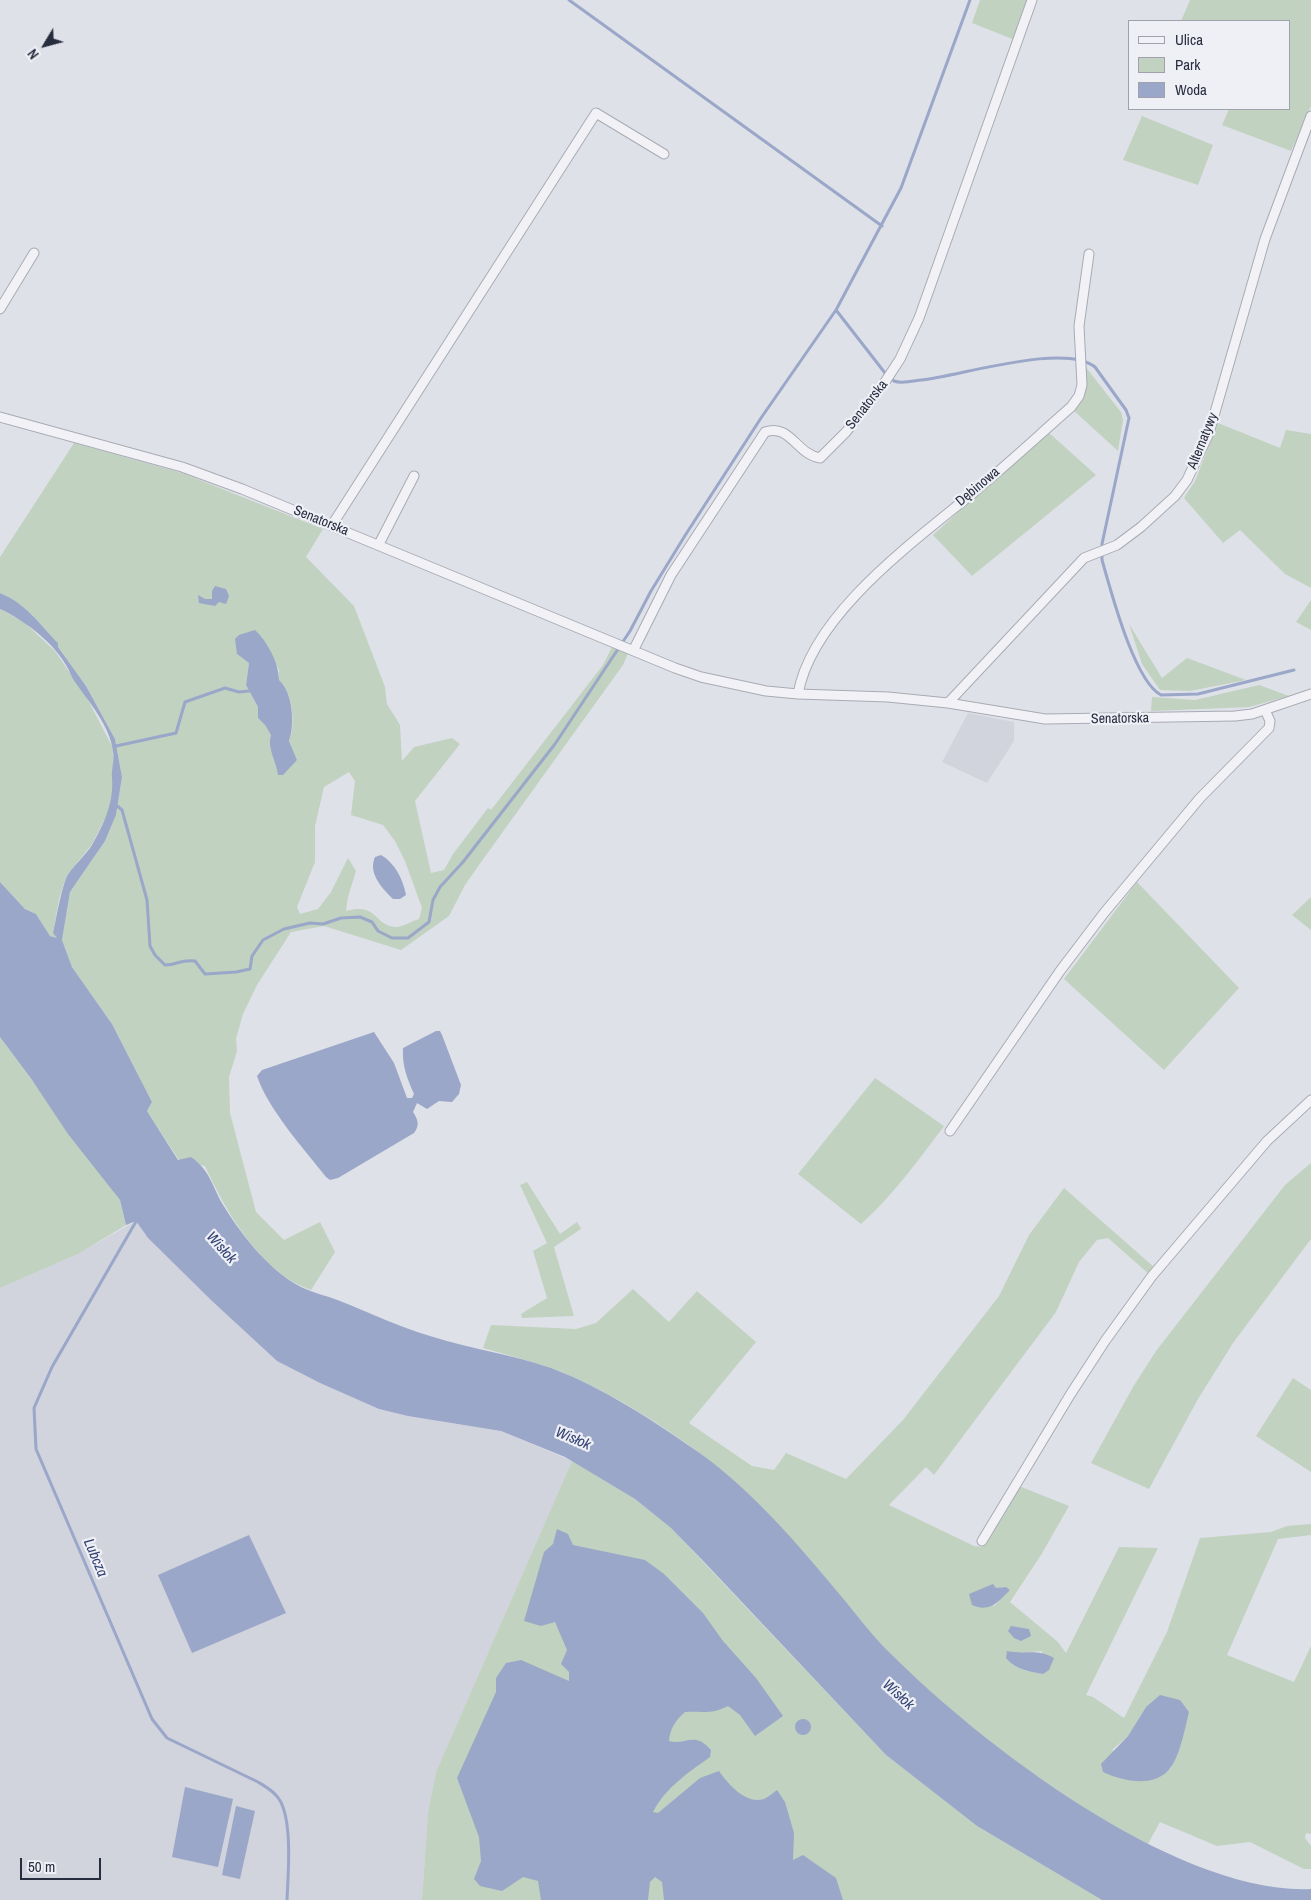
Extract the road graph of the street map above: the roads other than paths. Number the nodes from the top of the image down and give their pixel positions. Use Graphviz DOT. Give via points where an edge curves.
graph roads {
  1 [pos="1032,0"];
  2 [pos="1311,116"];
  3 [pos="664,154"];
  4 [pos="34,253"];
  5 [pos="1089,254"];
  6 [pos="0,309"];
  7 [pos="0,417"];
  8 [pos="414,476"];
  9 [pos="332,525"];
  10 [pos="379,544"];
  11 [pos="634,649"];
  12 [pos="798,694"];
  13 [pos="1311,694"];
  14 [pos="948,703"];
  15 [pos="1265,710"];
  16 [pos="1311,1100"];
  17 [pos="950,1131"];
  18 [pos="982,1541"];
  1 -- 11 [label="street, Senatorska" via="920,318 893,370 846,432 820,458 807,453 778,429 765,432 671,575"];
  2 -- 14 [label="street, Alternatywy" via="1264,239 1221,394 1200,456 1187,480 1175,496 1141,527 1075,566"];
  3 -- 9 [label="street" via="596,113"];
  4 -- 6 [label="street"];
  5 -- 12 [label="street, Dębinowa" via="1079,326 1082,384 1079,396 844,608 808,663"];
  7 -- 9 [label="street, Senatorska" via="182,467"];
  8 -- 10 [label="street"];
  9 -- 10 [label="street, Senatorska"];
  10 -- 11 [label="street, Senatorska"];
  11 -- 12 [label="street, Senatorska" via="700,677"];
  12 -- 14 [label="street, Senatorska" via="888,696"];
  13 -- 15 [label="street, Senatorska"];
  14 -- 15 [label="street, Senatorska" via="1045,719 1216,717"];
  15 -- 17 [label="street" via="1269,728 1200,798 1104,913"];
  16 -- 18 [label="street" via="1267,1141 1152,1276 1070,1395"];
}
